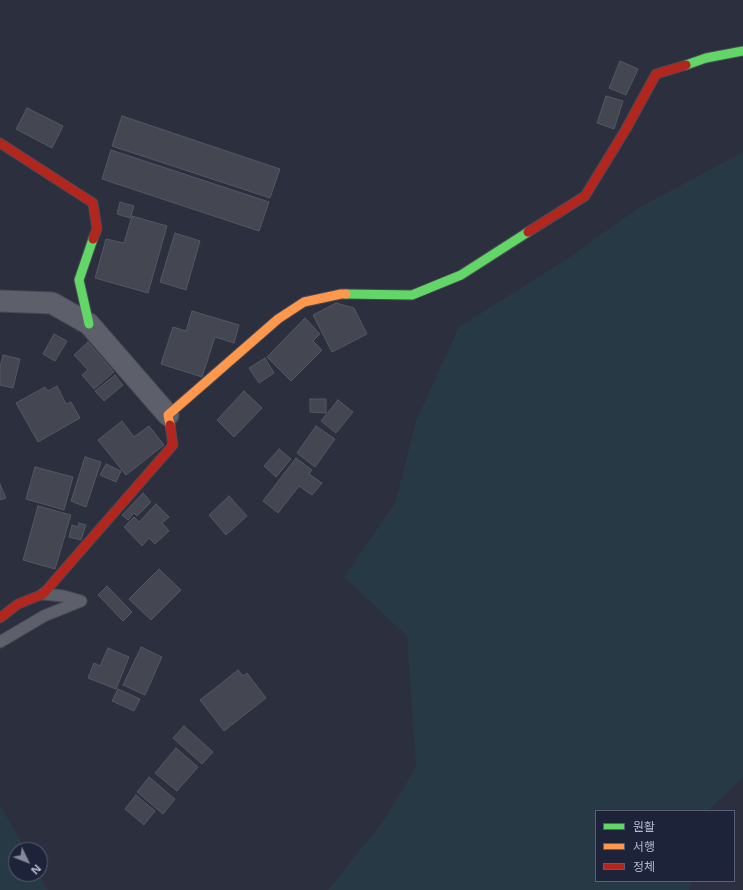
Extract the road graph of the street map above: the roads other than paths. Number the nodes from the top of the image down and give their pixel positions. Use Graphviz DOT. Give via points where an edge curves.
graph roads {
  1 [pos="743,51"];
  2 [pos="0,143"];
  3 [pos="0,301"];
  4 [pos="89,324"];
  5 [pos="168,415"];
  6 [pos="42,594"];
  7 [pos="0,618"];
  8 [pos="0,642"];
  1 -- 5 [label="street" via="706,58 656,74 585,196 461,275 412,295 341,294 304,302 278,319"];
  2 -- 4 [label="street" via="93,203 97,229 79,280"];
  3 -- 4 [label="street" via="52,303"];
  4 -- 5 [label="street"];
  5 -- 6 [label="street" via="173,445"];
  6 -- 7 [label="street" via="18,604"];
  6 -- 8 [label="lane" via="81,601 44,616"];
}
